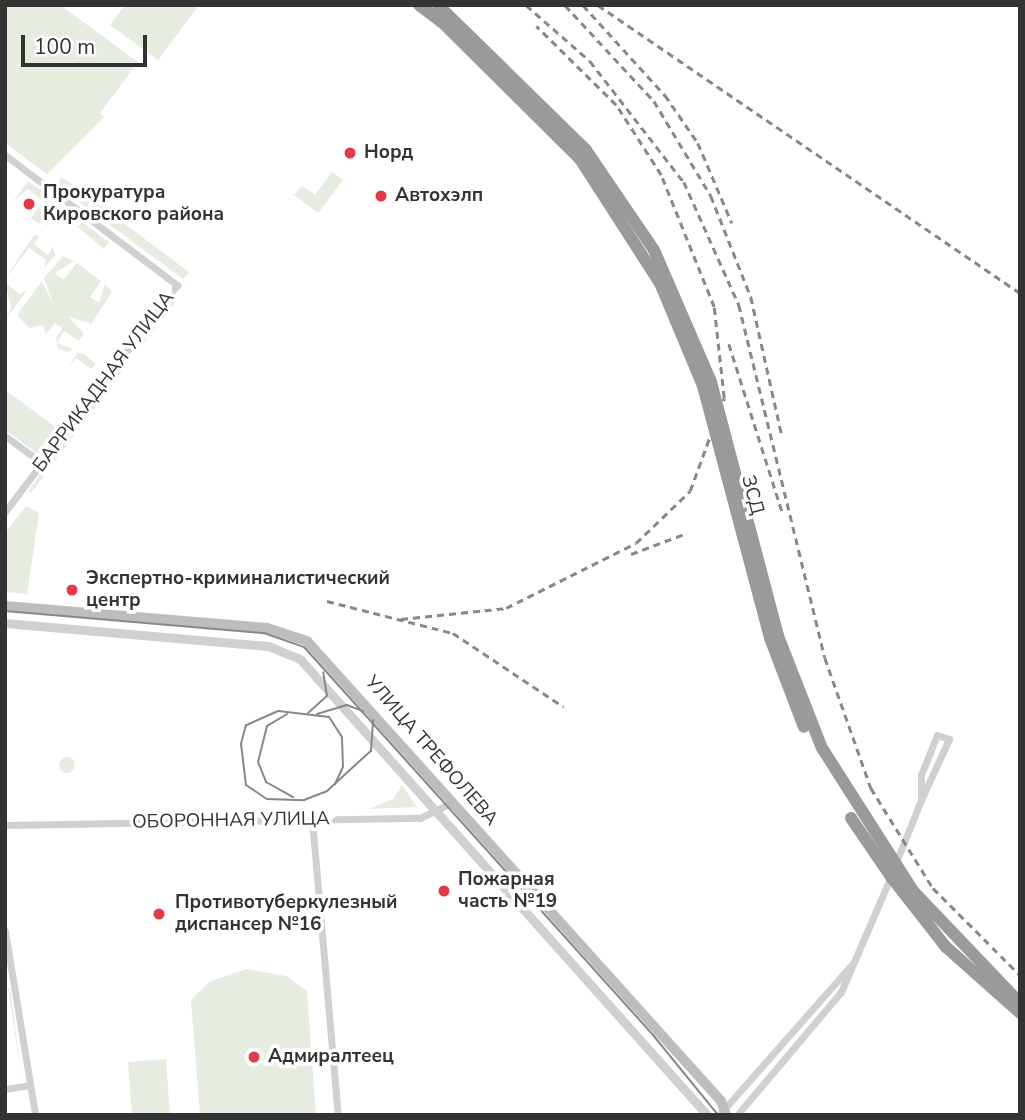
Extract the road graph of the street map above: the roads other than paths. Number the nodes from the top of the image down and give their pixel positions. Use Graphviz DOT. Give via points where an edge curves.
graph roads {
  1 [pos="419,5"];
  2 [pos="438,5"];
  3 [pos="5,155"];
  4 [pos="5,436"];
  5 [pos="42,463"];
  6 [pos="5,512"];
  7 [pos="5,606"];
  8 [pos="5,623"];
  9 [pos="920,800"];
  10 [pos="453,802"];
  11 [pos="440,813"];
  12 [pos="312,820"];
  13 [pos="5,825"];
  14 [pos="5,931"];
  15 [pos="852,963"];
  16 [pos="1020,1003"];
  17 [pos="1020,1013"];
  18 [pos="30,1085"];
  19 [pos="5,1089"];
  20 [pos="708,1113"];
  21 [pos="723,1113"];
  22 [pos="737,1114"];
  23 [pos="35,1115"];
  24 [pos="338,1115"];
  1 -- 17 [label="highway, ЗСД, bridge" via="542,115 598,182 641,248 703,386 770,638 815,752 870,848 924,922"];
  2 -- 16 [label="highway, ЗСД, bridge" via="548,107 604,172 648,240 698,343 778,636 822,748 913,891"];
  3 -- 5 [label="street, БАРРИКАДНАЯ УЛИЦА" via="177,285"];
  4 -- 5 [label="street"];
  5 -- 6 [label="street, БАРРИКАДНАЯ УЛИЦА"];
  7 -- 10 [label="main road, УЛИЦА ТРЕФОЛЕВА" via="295,635 333,667"];
  8 -- 11 [label="street, УЛИЦА ТРЕФОЛЕВА" via="289,652"];
  9 -- 9 [label="street" via="948,739 937,734 921,775"];
  9 -- 15 [label="street"];
  10 -- 11 [label="street"];
  10 -- 21 [label="main road, УЛИЦА ТРЕФОЛЕВА"];
  11 -- 12 [label="street, ОБОРОННАЯ УЛИЦА"];
  11 -- 20 [label="street, УЛИЦА ТРЕФОЛЕВА"];
  12 -- 13 [label="street, ОБОРОННАЯ УЛИЦА"];
  12 -- 24 [label="street"];
  14 -- 18 [label="street"];
  15 -- 21 [label="street"];
  15 -- 22 [label="street" via="832,1005"];
  18 -- 19 [label="street"];
  18 -- 23 [label="street"];
}
